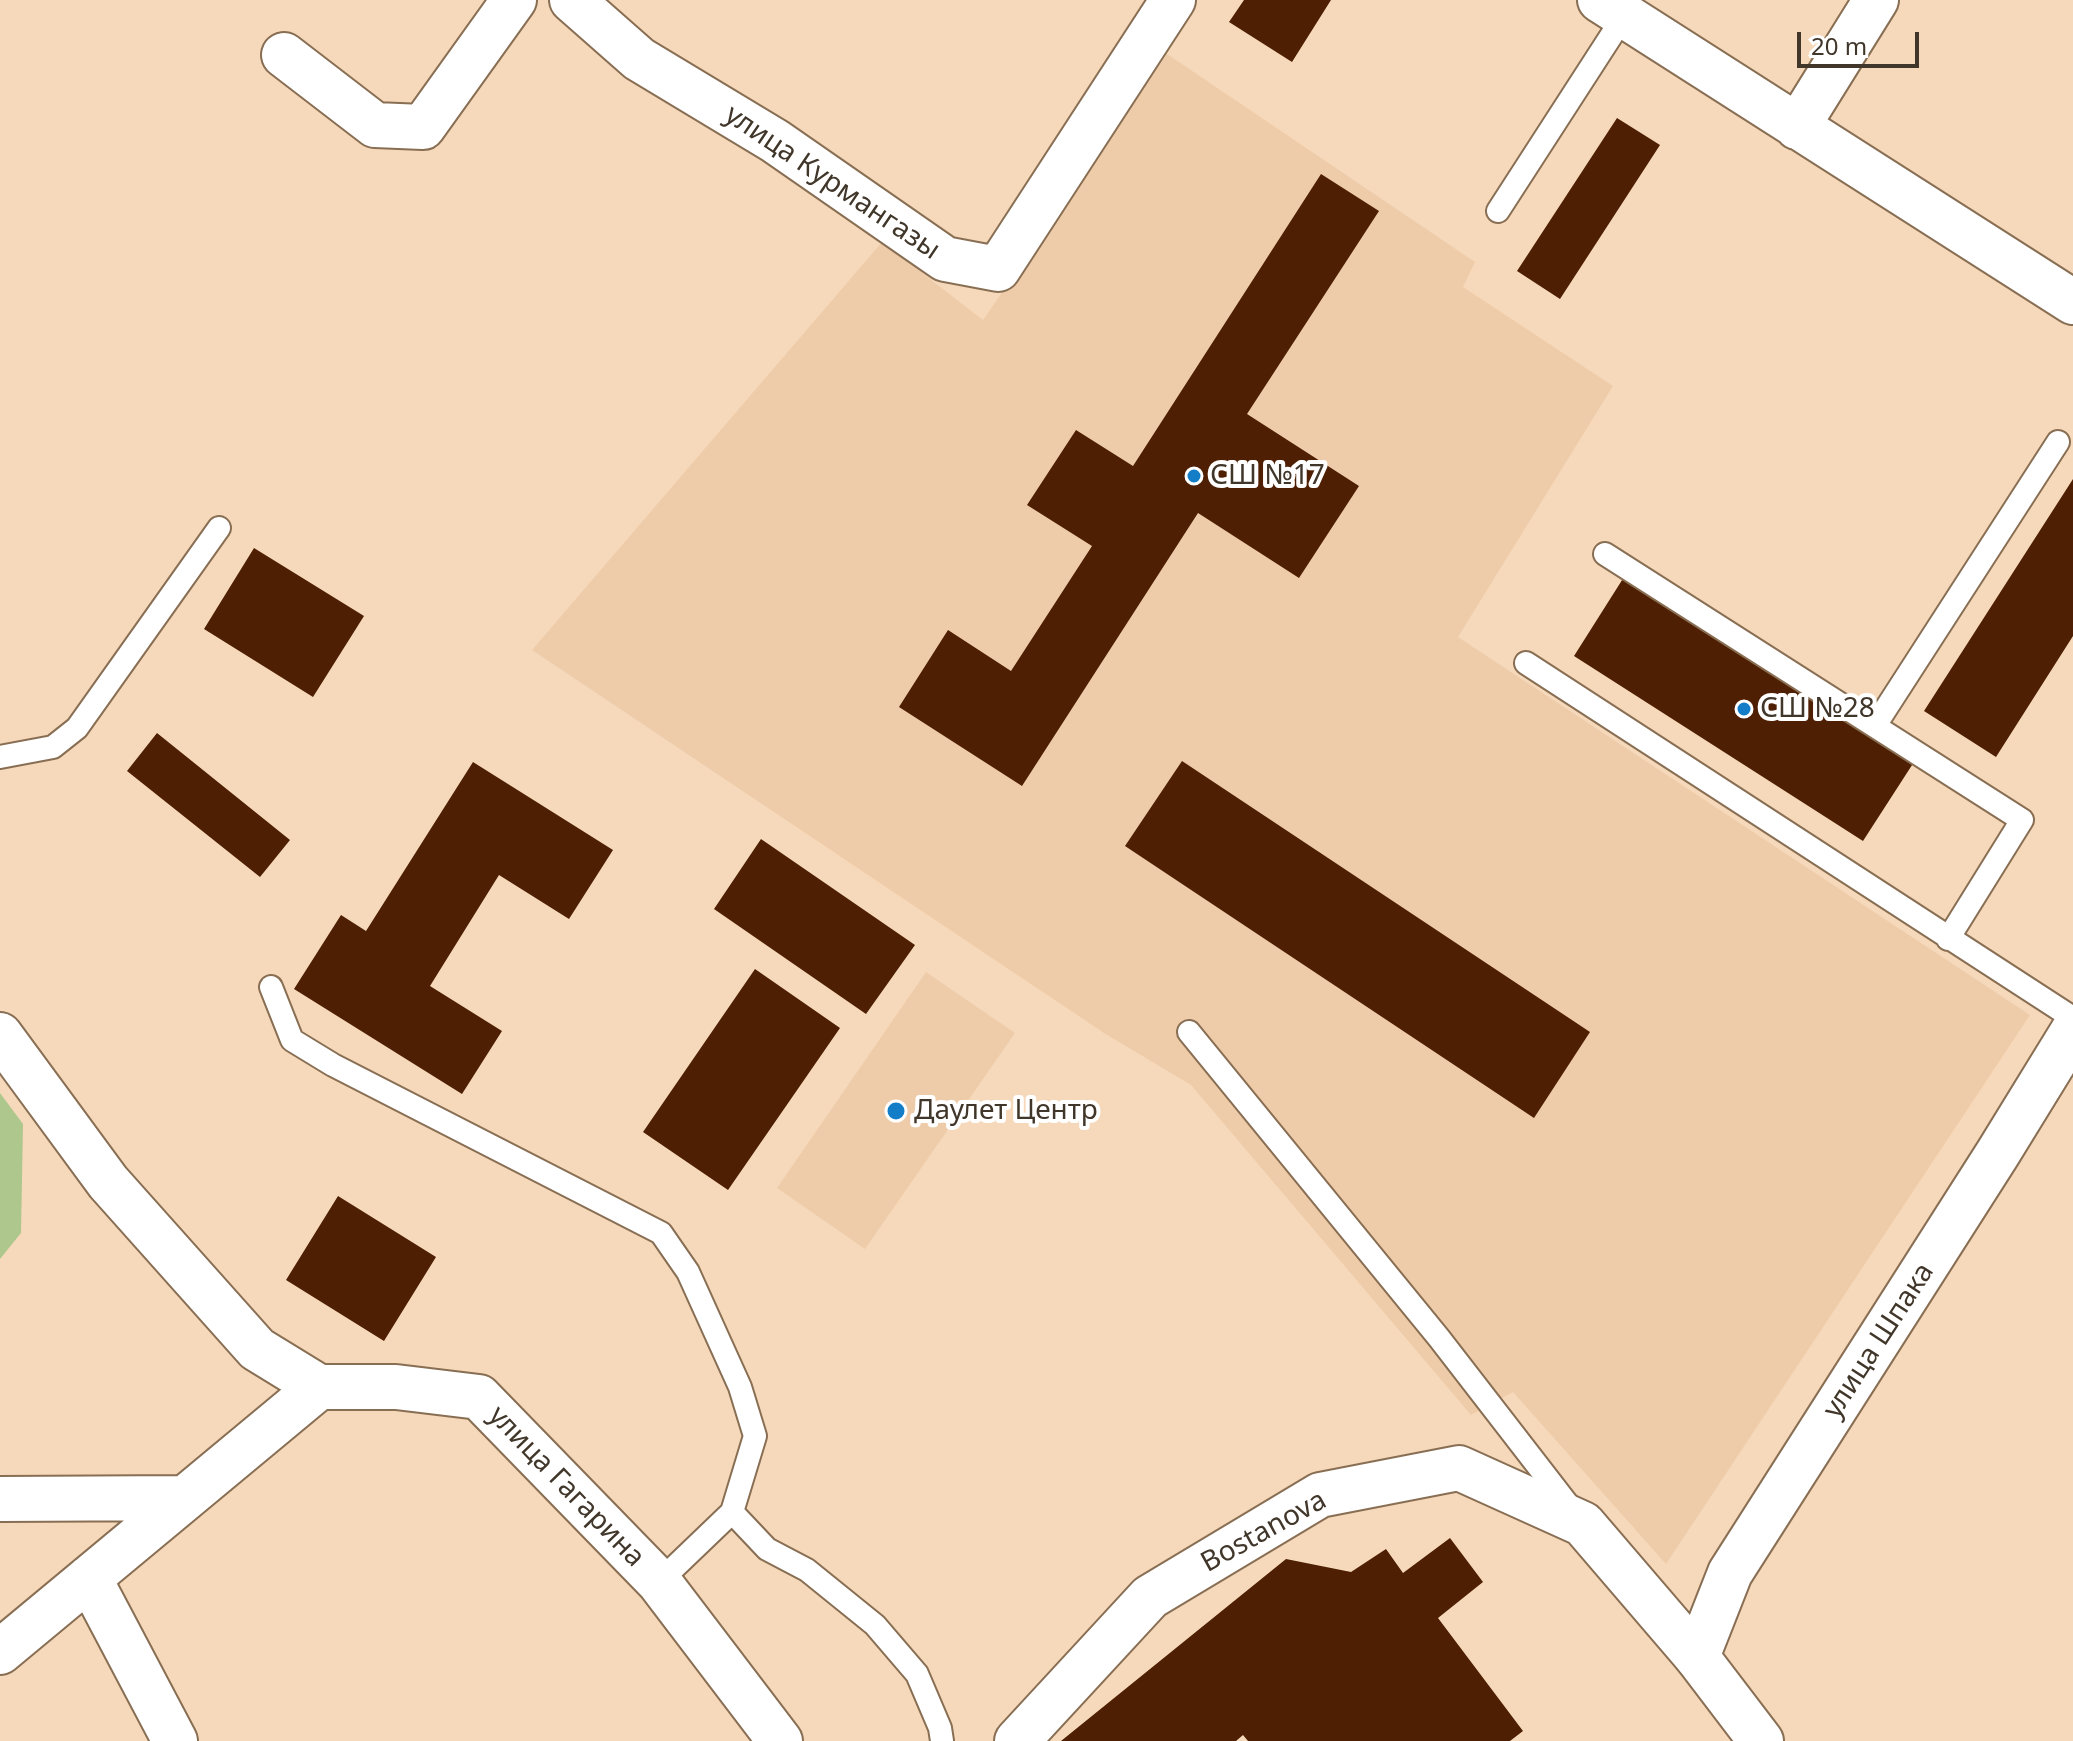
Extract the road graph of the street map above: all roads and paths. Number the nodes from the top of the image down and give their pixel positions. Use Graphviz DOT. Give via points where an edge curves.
graph roads {
  1 [pos="514,0"];
  2 [pos="572,0"];
  3 [pos="1173,0"];
  4 [pos="1876,0"];
  5 [pos="1612,8"];
  6 [pos="284,55"];
  7 [pos="1797,127"];
  8 [pos="1498,211"];
  9 [pos="2073,302"];
  10 [pos="2058,442"];
  11 [pos="219,528"];
  12 [pos="1605,554"];
  13 [pos="1526,663"];
  14 [pos="1876,724"];
  15 [pos="0,757"];
  16 [pos="1948,939"];
  17 [pos="271,987"];
  18 [pos="2073,1018"];
  19 [pos="2073,1031"];
  20 [pos="1189,1032"];
  21 [pos="0,1035"];
  22 [pos="319,1387"];
  23 [pos="185,1498"];
  24 [pos="0,1499"];
  25 [pos="732,1512"];
  26 [pos="1583,1524"];
  27 [pos="89,1578"];
  28 [pos="659,1582"];
  29 [pos="0,1652"];
  30 [pos="1697,1657"];
  31 [pos="175,1741"];
  32 [pos="780,1741"];
  33 [pos="942,1741"];
  34 [pos="1017,1741"];
  35 [pos="1761,1741"];
  1 -- 6 [label="street" via="423,127 375,125"];
  2 -- 3 [label="street, улица Курмангазы" via="639,59 775,141 945,259 998,269"];
  4 -- 7 [label="street"];
  5 -- 7 [label="street"];
  5 -- 8 [label="lane"];
  7 -- 9 [label="street"];
  10 -- 14 [label="lane"];
  11 -- 15 [label="lane" via="77,728 53,747"];
  12 -- 14 [label="lane"];
  13 -- 16 [label="lane"];
  14 -- 16 [label="lane" via="2022,820"];
  16 -- 18 [label="lane"];
  17 -- 25 [label="lane" via="292,1040 661,1233 688,1272 740,1387 755,1436"];
  19 -- 30 [label="street, улица Шпака" via="1730,1573"];
  20 -- 26 [label="lane"];
  21 -- 22 [label="street" via="108,1182 257,1349"];
  22 -- 23 [label="street"];
  22 -- 28 [label="street, улица Гагарина" via="396,1387 479,1397"];
  23 -- 24 [label="street"];
  23 -- 27 [label="street"];
  25 -- 28 [label="lane"];
  25 -- 33 [label="lane" via="767,1549 807,1570 875,1625 917,1674"];
  26 -- 30 [label="street, Bostanova"];
  26 -- 34 [label="street, Bostanova" via="1459,1468 1320,1495 1150,1597"];
  27 -- 29 [label="street"];
  27 -- 31 [label="street"];
  28 -- 32 [label="street, улица Гагарина"];
  30 -- 35 [label="street, Bostanova"];
}
